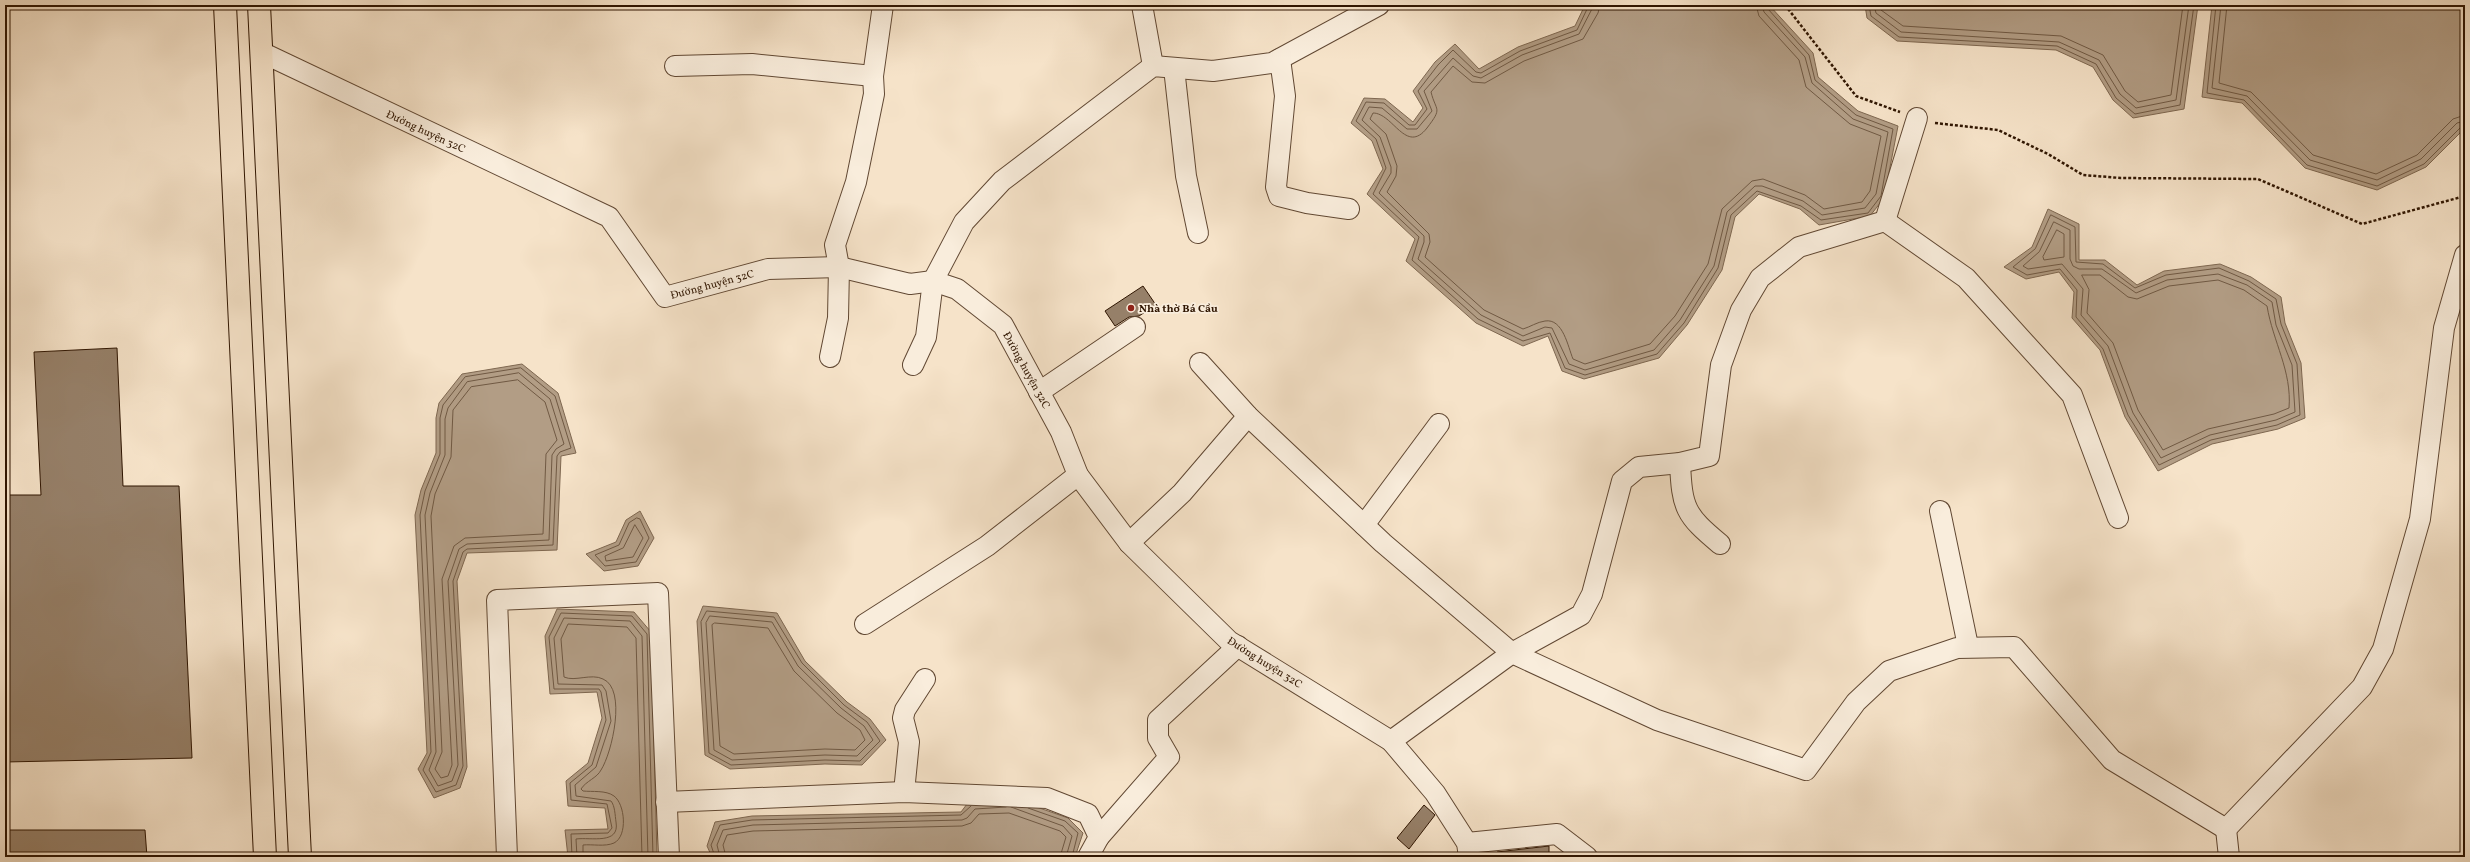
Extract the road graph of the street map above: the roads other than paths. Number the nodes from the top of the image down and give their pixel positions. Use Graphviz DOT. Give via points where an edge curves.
graph roads {
  1 [pos="225,5"];
  2 [pos="259,5"];
  3 [pos="883,5"];
  4 [pos="1142,5"];
  5 [pos="1379,5"];
  6 [pos="261,52"];
  7 [pos="1280,59"];
  8 [pos="675,66"];
  9 [pos="1153,66"];
  10 [pos="1174,68"];
  11 [pos="873,76"];
  12 [pos="1916,118"];
  13 [pos="1349,209"];
  14 [pos="1885,221"];
  15 [pos="1198,233"];
  16 [pos="2465,255"];
  17 [pos="838,267"];
  18 [pos="933,282"];
  19 [pos="274,316"];
  20 [pos="240,318"];
  21 [pos="1136,327"];
  22 [pos="830,357"];
  23 [pos="1200,363"];
  24 [pos="913,365"];
  25 [pos="1039,392"];
  26 [pos="1248,416"];
  27 [pos="1439,424"];
  28 [pos="1680,462"];
  29 [pos="1078,475"];
  30 [pos="1940,511"];
  31 [pos="2118,518"];
  32 [pos="1364,525"];
  33 [pos="1129,542"];
  34 [pos="1720,544"];
  35 [pos="865,624"];
  36 [pos="1238,646"];
  37 [pos="1968,646"];
  38 [pos="1512,654"];
  39 [pos="925,679"];
  40 [pos="1391,740"];
  41 [pos="904,792"];
  42 [pos="666,802"];
  43 [pos="2226,829"];
  44 [pos="1099,837"];
  45 [pos="1468,850"];
  46 [pos="265,857"];
  47 [pos="300,857"];
  48 [pos="507,857"];
  49 [pos="669,857"];
  50 [pos="1088,857"];
  51 [pos="1587,857"];
  52 [pos="2229,857"];
  1 -- 20 [label="main road"];
  2 -- 6 [label="main road"];
  3 -- 11 [label="street"];
  4 -- 9 [label="street"];
  5 -- 7 [label="street"];
  6 -- 17 [label="street, Đường huyện 32C" via="608,217 665,297 768,269"];
  6 -- 19 [label="main road"];
  7 -- 10 [label="street" via="1272,63 1213,71"];
  7 -- 13 [label="street" via="1285,96 1276,187 1279,196"];
  8 -- 11 [label="street" via="752,64"];
  9 -- 10 [label="street"];
  9 -- 18 [label="street" via="1002,181 964,222"];
  10 -- 15 [label="street" via="1186,176"];
  11 -- 17 [label="street" via="874,94 856,182 835,245"];
  12 -- 14 [label="street"];
  14 -- 28 [label="street" via="1799,248 1760,278 1741,310 1721,365 1709,456"];
  14 -- 31 [label="street" via="1966,278 2072,395"];
  16 -- 43 [label="street" via="2444,328 2420,519 2383,649 2362,687"];
  17 -- 18 [label="street, Đường huyện 32C" via="910,284"];
  17 -- 22 [label="street" via="838,318"];
  18 -- 24 [label="street" via="926,337"];
  18 -- 25 [label="street, Đường huyện 32C" via="956,289 1003,325"];
  19 -- 20 [label="main road"];
  19 -- 47 [label="main road"];
  20 -- 46 [label="main road"];
  21 -- 25 [label="street"];
  23 -- 26 [label="street"];
  25 -- 29 [label="street, Đường huyện 32C" via="1061,432"];
  26 -- 32 [label="street"];
  26 -- 33 [label="street" via="1182,493"];
  27 -- 32 [label="street"];
  28 -- 34 [label="street" via="1682,498 1696,524"];
  28 -- 38 [label="street" via="1639,467 1622,481 1592,594 1581,615"];
  29 -- 33 [label="street, Đường huyện 32C"];
  29 -- 35 [label="street" via="987,546"];
  30 -- 37 [label="street"];
  32 -- 38 [label="street"];
  33 -- 36 [label="street, Đường huyện 32C" via="1228,641"];
  36 -- 40 [label="street, Đường huyện 32C"];
  36 -- 44 [label="street" via="1158,720 1158,738 1169,757"];
  37 -- 38 [label="street" via="1889,671 1856,702 1806,770 1656,720"];
  37 -- 43 [label="street" via="2014,647 2112,760"];
  38 -- 40 [label="street"];
  39 -- 41 [label="street" via="905,710 903,718 909,742"];
  40 -- 45 [label="street, Đường huyện 32C" via="1435,793"];
  41 -- 42 [label="street"];
  41 -- 44 [label="street" via="1047,798 1088,814"];
  42 -- 48 [label="street" via="658,593 497,600"];
  42 -- 49 [label="street"];
  43 -- 52 [label="street"];
  44 -- 50 [label="street"];
  45 -- 51 [label="street" via="1557,834"];
}
